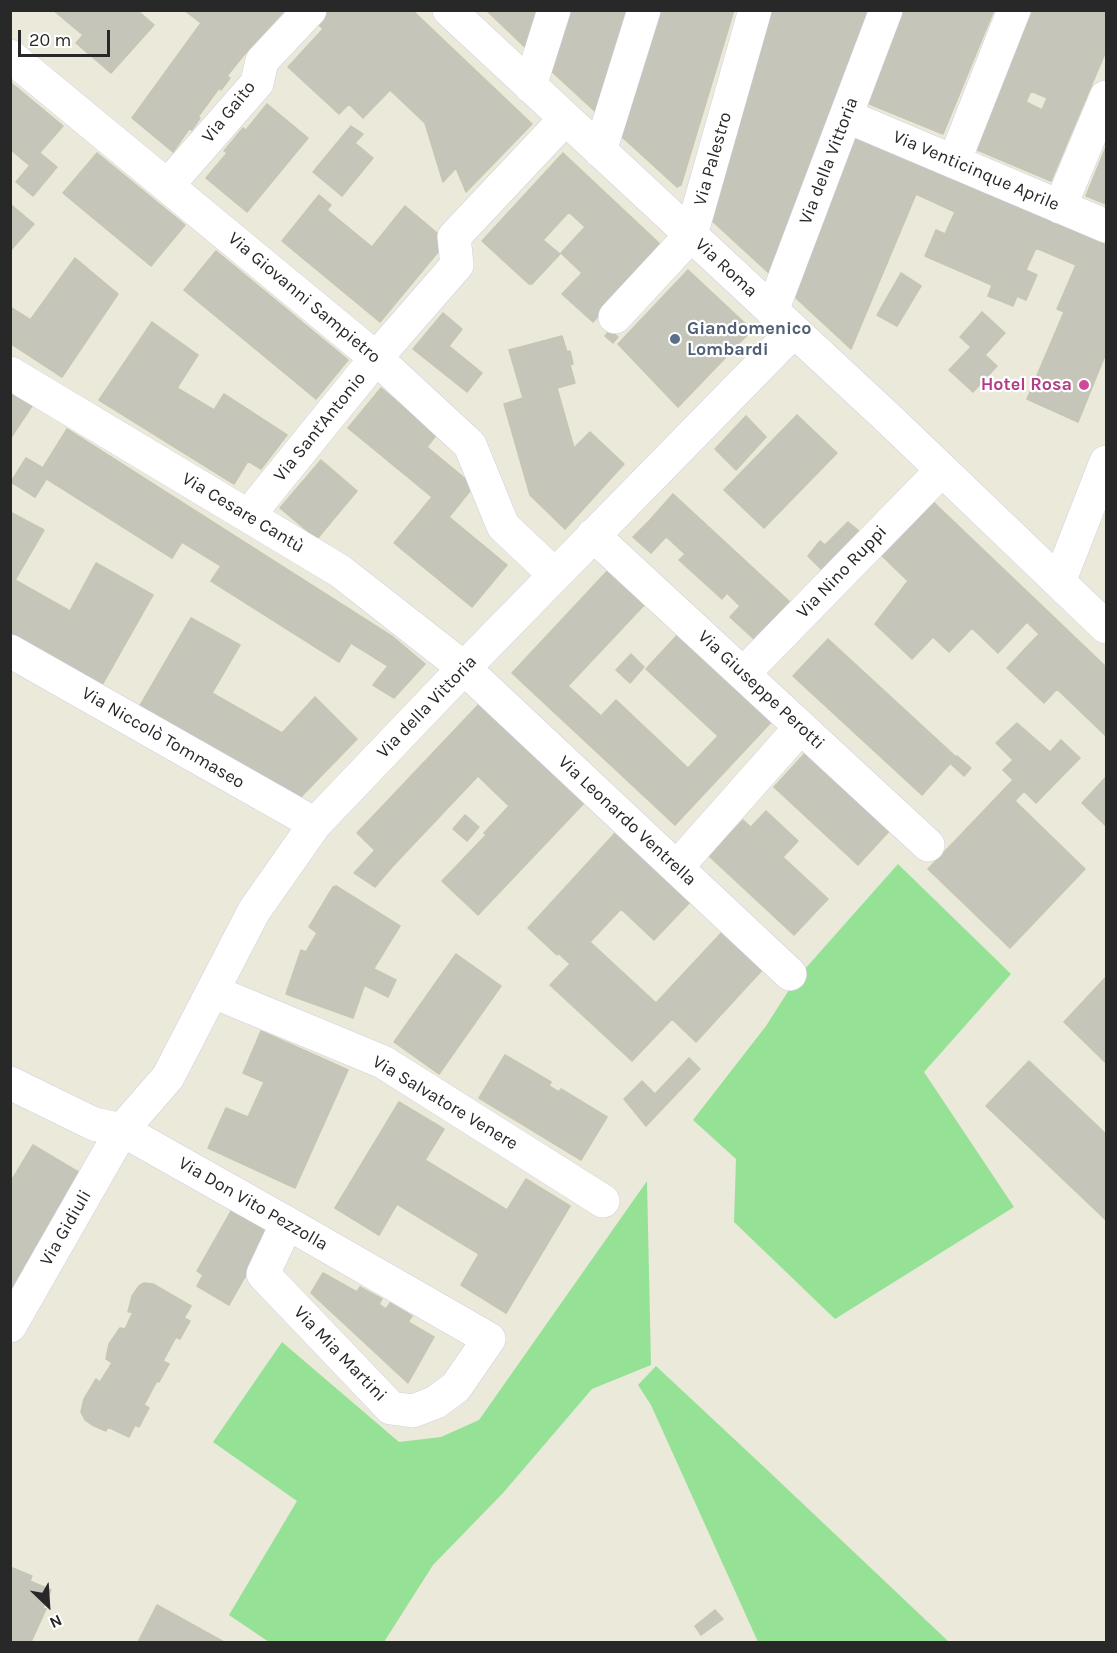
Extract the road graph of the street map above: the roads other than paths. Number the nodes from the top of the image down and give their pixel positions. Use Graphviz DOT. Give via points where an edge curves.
graph roads {
  1 [pos="310,10"];
  2 [pos="554,10"];
  3 [pos="644,10"];
  4 [pos="755,10"];
  5 [pos="886,10"];
  6 [pos="1014,10"];
  7 [pos="452,12"];
  8 [pos="10,56"];
  9 [pos="530,86"];
  10 [pos="1107,97"];
  11 [pos="846,116"];
  12 [pos="565,119"];
  13 [pos="600,151"];
  14 [pos="954,162"];
  15 [pos="168,185"];
  16 [pos="1060,207"];
  17 [pos="1107,226"];
  18 [pos="691,235"];
  19 [pos="615,318"];
  20 [pos="783,321"];
  21 [pos="376,358"];
  22 [pos="10,374"];
  23 [pos="1107,462"];
  24 [pos="942,470"];
  25 [pos="248,516"];
  26 [pos="593,535"];
  27 [pos="555,575"];
  28 [pos="1059,582"];
  29 [pos="1107,627"];
  30 [pos="10,651"];
  31 [pos="464,668"];
  32 [pos="743,674"];
  33 [pos="801,727"];
  34 [pos="315,824"];
  35 [pos="928,845"];
  36 [pos="676,867"];
  37 [pos="790,974"];
  38 [pos="214,992"];
  39 [pos="15,1096"];
  40 [pos="122,1130"];
  41 [pos="603,1201"];
  42 [pos="287,1223"];
  43 [pos="10,1326"];
  44 [pos="489,1339"];
  1 -- 15 [label="street, Via Gaito" via="262,62 256,83"];
  2 -- 9 [label="street"];
  3 -- 13 [label="street"];
  4 -- 18 [label="street, Via Palestro"];
  5 -- 11 [label="street, Via della Vittoria"];
  6 -- 14 [label="street"];
  7 -- 9 [label="street, Via Roma"];
  8 -- 15 [label="street, Via Giovanni Sampietro"];
  9 -- 12 [label="street, Via Roma"];
  10 -- 16 [label="street"];
  11 -- 14 [label="street, Via Venticinque Aprile"];
  11 -- 20 [label="street, Via della Vittoria"];
  12 -- 13 [label="street, Via Roma"];
  12 -- 21 [label="street, Via Sant'Antonio" via="454,237 457,265"];
  13 -- 18 [label="street, Via Roma"];
  14 -- 16 [label="street, Via Venticinque Aprile"];
  15 -- 21 [label="street, Via Giovanni Sampietro"];
  16 -- 17 [label="street, Via Venticinque Aprile"];
  18 -- 19 [label="street, Via Palestro"];
  18 -- 20 [label="street, Via Roma"];
  20 -- 24 [label="street, Via Roma"];
  20 -- 26 [label="street, Via della Vittoria"];
  21 -- 25 [label="street, Via Sant'Antonio"];
  21 -- 27 [label="street, Via Giovanni Sampietro" via="470,445 503,526"];
  22 -- 25 [label="street, Via Cesare Cantù"];
  23 -- 28 [label="street"];
  24 -- 28 [label="street, Via Roma"];
  24 -- 32 [label="street, Via Nino Ruppi"];
  25 -- 31 [label="street, Via Cesare Cantù" via="340,571"];
  26 -- 27 [label="street, Via della Vittoria"];
  26 -- 32 [label="street, Via Giuseppe Perotti"];
  27 -- 31 [label="street, Via della Vittoria"];
  28 -- 29 [label="street, Via Roma"];
  30 -- 34 [label="street, Via Niccolò Tommaseo"];
  31 -- 34 [label="street, Via della Vittoria"];
  31 -- 36 [label="street, Via Leonardo Ventrella"];
  32 -- 33 [label="street, Via Giuseppe Perotti"];
  33 -- 35 [label="street, Via Giuseppe Perotti"];
  33 -- 36 [label="street"];
  34 -- 38 [label="street, Via della Vittoria" via="254,911"];
  36 -- 37 [label="street, Via Leonardo Ventrella"];
  38 -- 40 [label="street, Via della Vittoria" via="168,1077"];
  38 -- 41 [label="street, Via Salvatore Venere" via="383,1062"];
  39 -- 40 [label="street, Via Don Vito Pezzolla"];
  40 -- 42 [label="street, Via Don Vito Pezzolla"];
  40 -- 43 [label="street, Via Gidiuli"];
  42 -- 44 [label="street, Via Don Vito Pezzolla"];
  42 -- 44 [label="street, Via Mia Martini" via="263,1274 391,1408 413,1411 436,1402 456,1387"];
}
